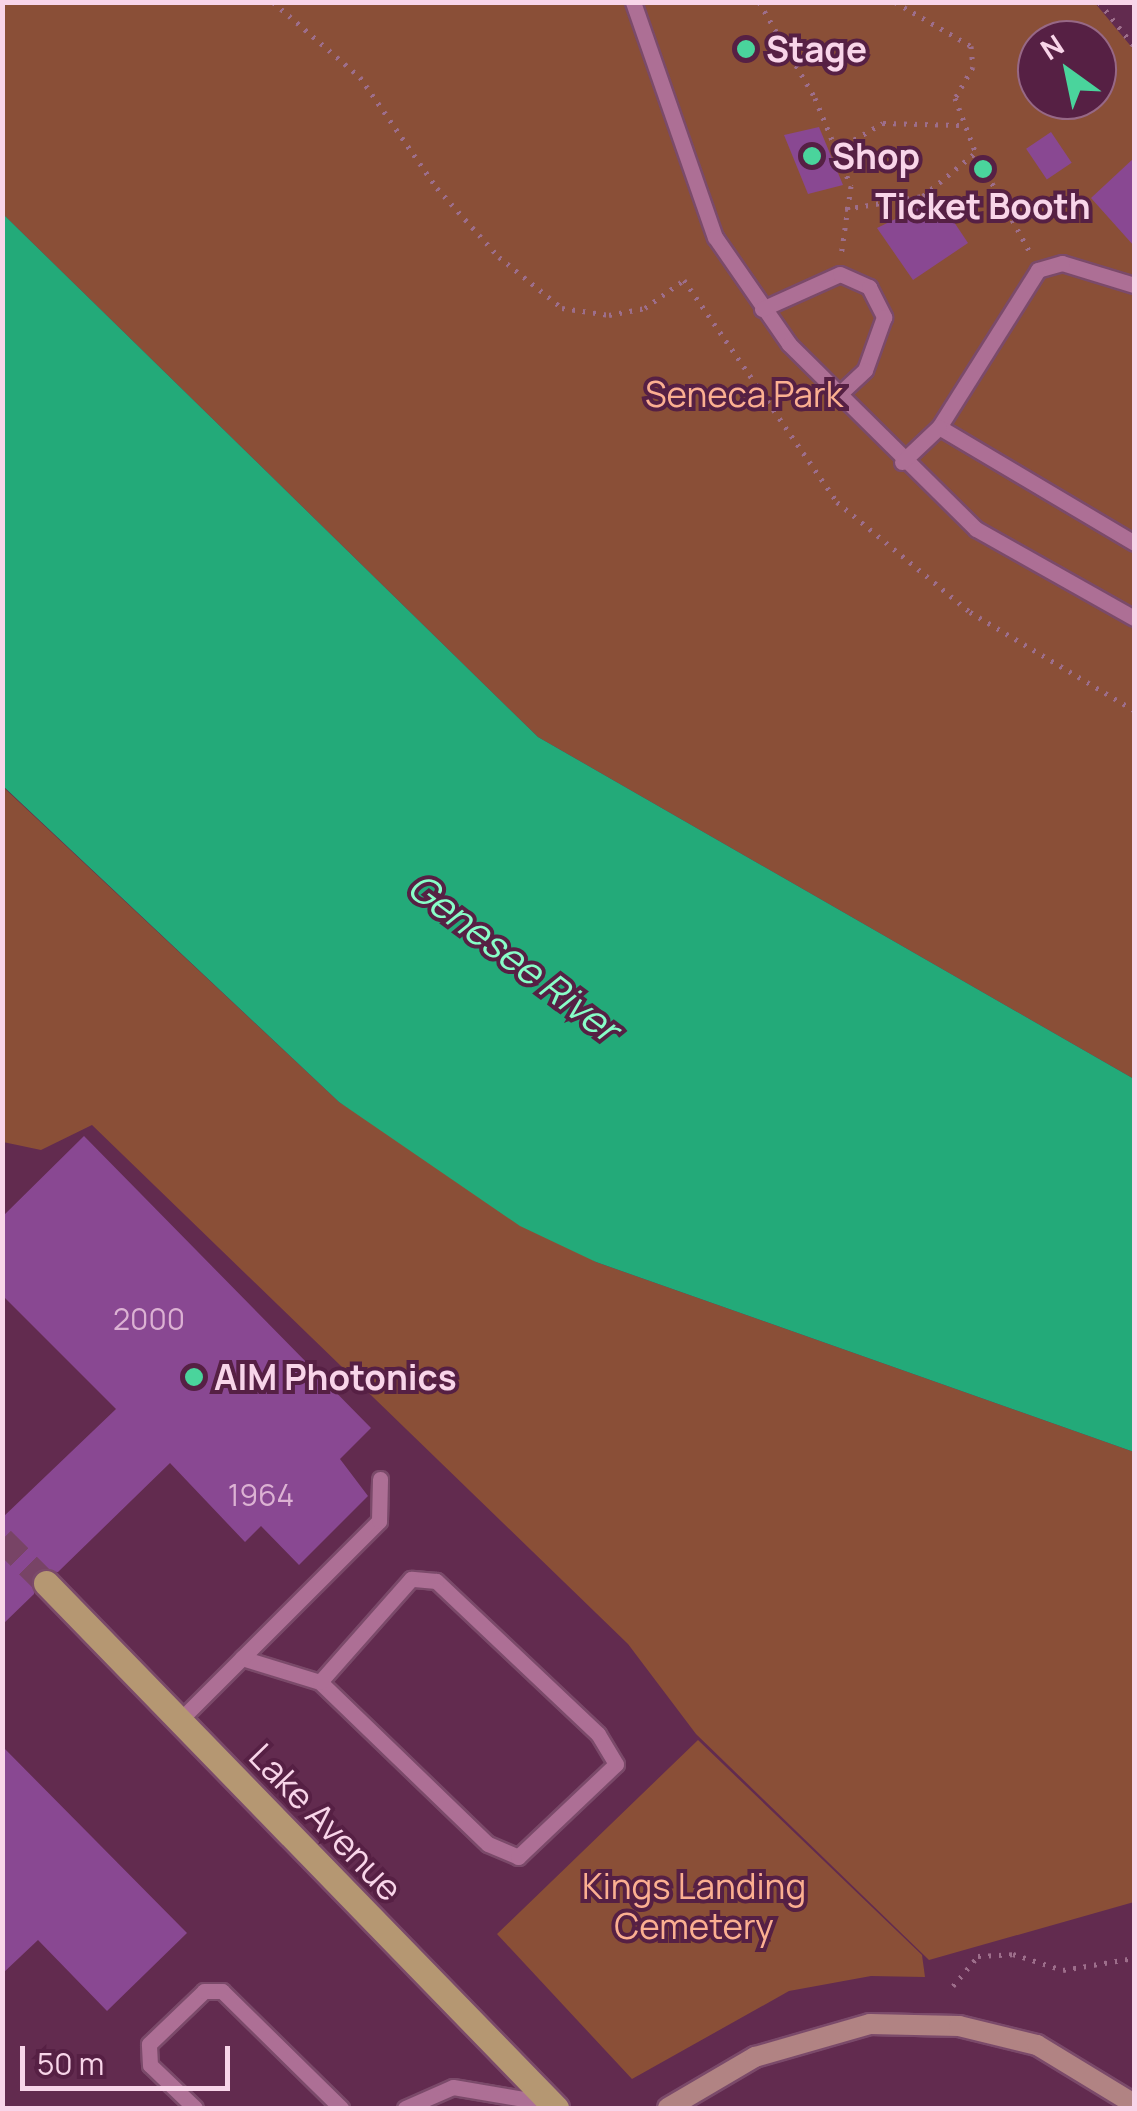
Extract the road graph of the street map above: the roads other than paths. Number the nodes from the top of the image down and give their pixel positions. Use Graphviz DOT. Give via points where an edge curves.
graph roads {
  1 [pos="633,2"];
  2 [pos="1134,284"];
  3 [pos="762,309"];
  4 [pos="835,398"];
  5 [pos="939,427"];
  6 [pos="902,462"];
  7 [pos="1134,543"];
  8 [pos="1134,618"];
  9 [pos="380,1479"];
  10 [pos="46,1583"];
  11 [pos="242,1658"];
  12 [pos="320,1682"];
  13 [pos="179,1721"];
  14 [pos="1134,2104"];
  15 [pos="553,2106"];
  16 [pos="195,2108"];
  17 [pos="341,2108"];
  18 [pos="405,2108"];
  19 [pos="668,2108"];
  1 -- 3 [label="lane" via="690,180"];
  2 -- 5 [label="lane" via="1074,265 1038,270"];
  3 -- 4 [label="lane"];
  3 -- 4 [label="lane" via="840,274 869,287 884,318 865,370"];
  4 -- 6 [label="lane"];
  5 -- 6 [label="lane"];
  5 -- 7 [label="lane"];
  6 -- 8 [label="lane" via="976,529"];
  9 -- 11 [label="lane" via="379,1522"];
  10 -- 13 [label="main road, Lake Avenue"];
  11 -- 12 [label="lane"];
  11 -- 13 [label="lane"];
  12 -- 12 [label="lane" via="488,1844 518,1858 616,1764 598,1734 436,1580 412,1579"];
  13 -- 15 [label="main road, Lake Avenue"];
  14 -- 19 [label="street" via="1037,2045 959,2026 870,2024 755,2056"];
  15 -- 18 [label="lane" via="453,2087"];
  16 -- 17 [label="lane" via="150,2065 149,2044 204,1991 222,1992"];
}
